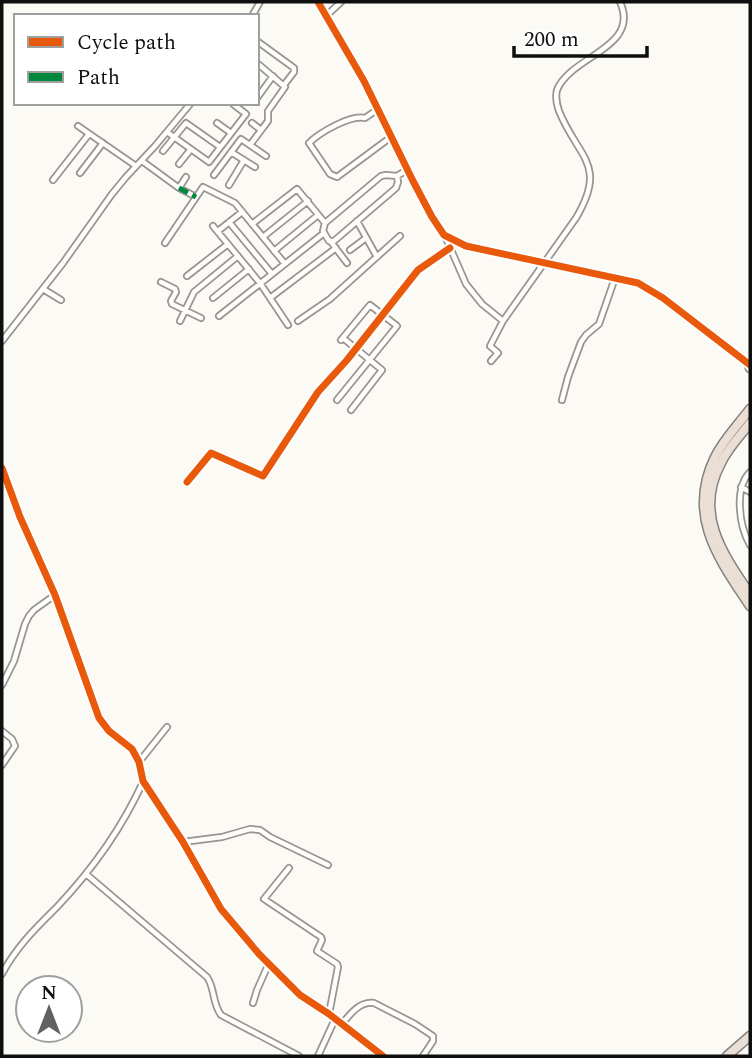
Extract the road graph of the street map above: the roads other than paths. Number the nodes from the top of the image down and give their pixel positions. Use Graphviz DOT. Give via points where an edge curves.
graph roads {
  1 [pos="318,2"];
  2 [pos="341,2"];
  3 [pos="620,2"];
  4 [pos="326,16"];
  5 [pos="259,42"];
  6 [pos="259,66"];
  7 [pos="273,76"];
  8 [pos="284,85"];
  9 [pos="260,90"];
  10 [pos="189,105"];
  11 [pos="234,105"];
  12 [pos="378,109"];
  13 [pos="217,123"];
  14 [pos="252,123"];
  15 [pos="78,126"];
  16 [pos="261,130"];
  17 [pos="167,132"];
  18 [pos="231,133"];
  19 [pos="89,134"];
  20 [pos="175,137"];
  21 [pos="391,137"];
  22 [pos="103,143"];
  23 [pos="250,145"];
  24 [pos="220,147"];
  25 [pos="191,149"];
  26 [pos="163,151"];
  27 [pos="232,152"];
  28 [pos="265,156"];
  29 [pos="244,160"];
  30 [pos="142,161"];
  31 [pos="179,164"];
  32 [pos="136,166"];
  33 [pos="254,167"];
  34 [pos="407,170"];
  35 [pos="80,173"];
  36 [pos="215,175"];
  37 [pos="397,176"];
  38 [pos="186,177"];
  39 [pos="52,180"];
  40 [pos="229,185"];
  41 [pos="179,188"];
  42 [pos="196,198"];
  43 [pos="308,201"];
  44 [pos="242,212"];
  45 [pos="318,215"];
  46 [pos="357,221"];
  47 [pos="229,222"];
  48 [pos="325,223"];
  49 [pos="252,224"];
  50 [pos="213,226"];
  51 [pos="218,231"];
  52 [pos="324,233"];
  53 [pos="444,235"];
  54 [pos="400,236"];
  55 [pos="263,237"];
  56 [pos="366,238"];
  57 [pos="331,242"];
  58 [pos="165,243"];
  59 [pos="228,244"];
  60 [pos="336,248"];
  61 [pos="450,248"];
  62 [pos="350,250"];
  63 [pos="274,251"];
  64 [pos="238,256"];
  65 [pos="377,257"];
  66 [pos="347,263"];
  67 [pos="544,263"];
  68 [pos="285,264"];
  69 [pos="249,269"];
  70 [pos="272,274"];
  71 [pos="187,276"];
  72 [pos="615,278"];
  73 [pos="161,282"];
  74 [pos="260,283"];
  75 [pos="43,289"];
  76 [pos="213,298"];
  77 [pos="270,298"];
  78 [pos="61,300"];
  79 [pos="186,310"];
  80 [pos="383,315"];
  81 [pos="219,316"];
  82 [pos="201,318"];
  83 [pos="180,321"];
  84 [pos="298,321"];
  85 [pos="503,321"];
  86 [pos="288,325"];
  87 [pos="2,341"];
  88 [pos="356,348"];
  89 [pos="370,359"];
  90 [pos="491,361"];
  91 [pos="750,366"];
  92 [pos="337,400"];
  93 [pos="562,400"];
  94 [pos="750,409"];
  95 [pos="351,410"];
  96 [pos="750,423"];
  97 [pos="2,468"];
  98 [pos="750,472"];
  99 [pos="187,482"];
  100 [pos="741,487"];
  101 [pos="750,492"];
  102 [pos="750,545"];
  103 [pos="750,594"];
  104 [pos="55,595"];
  105 [pos="750,606"];
  106 [pos="2,685"];
  107 [pos="167,727"];
  108 [pos="2,731"];
  109 [pos="139,762"];
  110 [pos="2,765"];
  111 [pos="143,781"];
  112 [pos="183,842"];
  113 [pos="328,865"];
  114 [pos="289,868"];
  115 [pos="86,874"];
  116 [pos="269,963"];
  117 [pos="2,974"];
  118 [pos="253,1003"];
  119 [pos="329,1014"];
  120 [pos="335,1019"];
  121 [pos="342,1024"];
  122 [pos="750,1036"];
  123 [pos="299,1056"];
  124 [pos="318,1056"];
  125 [pos="383,1056"];
  126 [pos="424,1056"];
  127 [pos="727,1056"];
  1 -- 4 [label="street"];
  2 -- 4 [label="street"];
  3 -- 67 [label="street" via="625,12 621,32 570,73 557,90 557,106 566,129 588,163 590,188 583,207"];
  4 -- 12 [label="street"];
  5 -- 8 [label="street" via="293,68"];
  6 -- 7 [label="street"];
  7 -- 8 [label="street"];
  7 -- 9 [label="street"];
  8 -- 16 [label="street"];
  10 -- 17 [label="street"];
  11 -- 18 [label="street" via="246,114"];
  12 -- 21 [label="street"];
  12 -- 21 [label="street" via="365,118 355,116 309,143 337,177"];
  13 -- 18 [label="street"];
  14 -- 16 [label="street"];
  15 -- 19 [label="street"];
  16 -- 23 [label="street"];
  17 -- 20 [label="street"];
  17 -- 30 [label="street"];
  18 -- 24 [label="street"];
  19 -- 22 [label="street"];
  19 -- 39 [label="street"];
  20 -- 24 [label="street" via="186,123"];
  20 -- 25 [label="street"];
  20 -- 26 [label="street"];
  21 -- 34 [label="street"];
  22 -- 32 [label="street"];
  22 -- 35 [label="street"];
  23 -- 27 [label="street" via="241,139"];
  23 -- 28 [label="street"];
  24 -- 25 [label="street" via="209,162"];
  25 -- 31 [label="street"];
  27 -- 29 [label="street"];
  27 -- 36 [label="street"];
  29 -- 33 [label="street"];
  29 -- 40 [label="street"];
  30 -- 32 [label="street"];
  30 -- 41 [label="street"];
  32 -- 75 [label="street"];
  34 -- 37 [label="street"];
  34 -- 53 [label="street"];
  37 -- 46 [label="street" via="396,188"];
  37 -- 48 [label="street" via="381,176"];
  38 -- 41 [label="street"];
  41 -- 42 [label="street"];
  42 -- 44 [label="street" via="203,187 231,200"];
  42 -- 58 [label="street"];
  43 -- 45 [label="street"];
  43 -- 49 [label="street" via="297,188"];
  43 -- 55 [label="street"];
  44 -- 47 [label="street"];
  44 -- 49 [label="street"];
  45 -- 48 [label="street"];
  45 -- 63 [label="street"];
  46 -- 56 [label="street"];
  46 -- 57 [label="street"];
  47 -- 51 [label="street"];
  47 -- 70 [label="street"];
  48 -- 52 [label="street"];
  49 -- 55 [label="street"];
  50 -- 51 [label="street"];
  51 -- 59 [label="street"];
  52 -- 57 [label="street"];
  52 -- 68 [label="street"];
  53 -- 61 [label="street"];
  53 -- 67 [label="street" via="466,246"];
  54 -- 65 [label="street"];
  55 -- 63 [label="street"];
  56 -- 62 [label="street"];
  56 -- 65 [label="street"];
  57 -- 60 [label="street"];
  59 -- 64 [label="street"];
  59 -- 71 [label="street"];
  60 -- 66 [label="street"];
  60 -- 77 [label="street"];
  61 -- 80 [label="street" via="418,270"];
  61 -- 85 [label="street" via="466,284"];
  63 -- 68 [label="street"];
  64 -- 69 [label="street"];
  64 -- 79 [label="street" via="194,292"];
  65 -- 84 [label="street"];
  67 -- 72 [label="street"];
  67 -- 85 [label="street"];
  68 -- 70 [label="street"];
  69 -- 74 [label="street"];
  69 -- 76 [label="street"];
  70 -- 74 [label="street"];
  72 -- 91 [label="street" via="638,283 663,298"];
  72 -- 93 [label="street" via="599,324 581,342"];
  73 -- 79 [label="street" via="174,288 172,303"];
  74 -- 77 [label="street"];
  74 -- 81 [label="street"];
  75 -- 78 [label="street"];
  75 -- 87 [label="street"];
  77 -- 86 [label="street"];
  79 -- 82 [label="street"];
  79 -- 83 [label="street"];
  80 -- 88 [label="street"];
  80 -- 88 [label="street" via="370,306 342,339"];
  80 -- 89 [label="street" via="397,326"];
  85 -- 90 [label="street" via="489,346 498,353"];
  88 -- 89 [label="street"];
  88 -- 99 [label="street" via="318,392 262,476 211,453"];
  89 -- 92 [label="street"];
  89 -- 95 [label="street" via="382,370"];
  94 -- 105 [label="highway" via="715,457 705,503 713,547"];
  96 -- 103 [label="highway" via="715,474 710,503 719,545"];
  97 -- 104 [label="street"];
  98 -- 100 [label="street"];
  100 -- 101 [label="street"];
  100 -- 102 [label="street"];
  104 -- 106 [label="street" via="29,616"];
  104 -- 109 [label="street" via="99,718"];
  107 -- 109 [label="street"];
  108 -- 110 [label="street" via="15,746"];
  109 -- 111 [label="street"];
  111 -- 112 [label="street"];
  111 -- 115 [label="street" via="120,826"];
  112 -- 113 [label="street" via="260,830"];
  112 -- 116 [label="street" via="221,909"];
  114 -- 119 [label="street" via="264,900 321,937 317,951 338,966"];
  115 -- 117 [label="street" via="15,951"];
  115 -- 123 [label="street" via="207,977 221,1015"];
  116 -- 118 [label="street"];
  116 -- 119 [label="street" via="300,995"];
  119 -- 120 [label="street"];
  120 -- 121 [label="street"];
  120 -- 124 [label="street"];
  121 -- 125 [label="street"];
  121 -- 126 [label="street" via="360,1006 374,1003 433,1036"];
  122 -- 127 [label="highway"];
}
